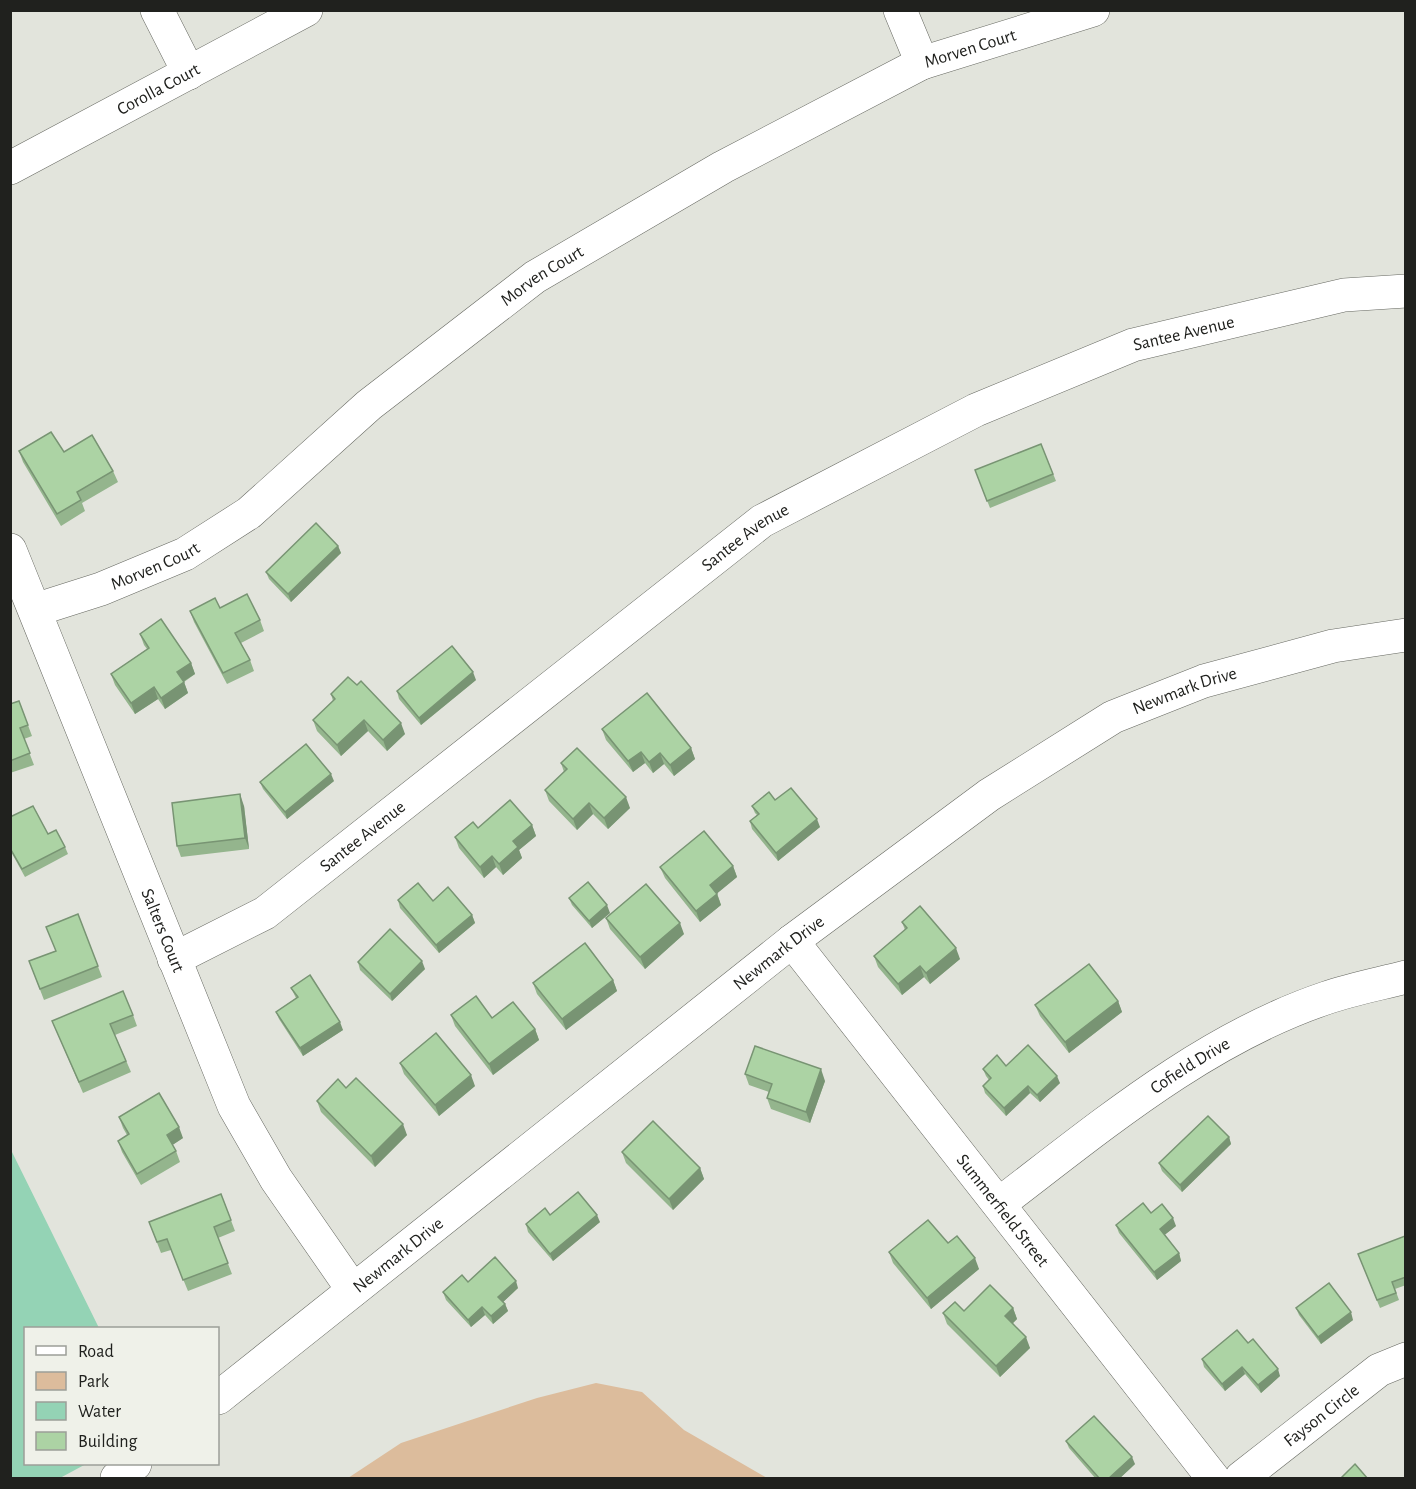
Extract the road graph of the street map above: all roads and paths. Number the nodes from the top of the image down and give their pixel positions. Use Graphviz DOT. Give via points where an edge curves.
graph roads {
  1 [pos="157,10"];
  2 [pos="306,10"];
  3 [pos="900,10"];
  4 [pos="1093,10"];
  5 [pos="922,63"];
  6 [pos="189,73"];
  7 [pos="10,168"];
  8 [pos="1406,291"];
  9 [pos="10,550"];
  10 [pos="35,610"];
  11 [pos="1406,635"];
  12 [pos="792,941"];
  13 [pos="174,959"];
  14 [pos="1406,977"];
  15 [pos="999,1204"];
  16 [pos="353,1290"];
  17 [pos="1406,1359"];
  18 [pos="219,1397"];
  19 [pos="134,1465"];
  20 [pos="117,1479"];
  21 [pos="1213,1479"];
  22 [pos="1241,1479"];
  1 -- 6 [label="street"];
  2 -- 6 [label="street, Corolla Court"];
  3 -- 5 [label="street"];
  4 -- 5 [label="street, Morven Court"];
  5 -- 10 [label="street, Morven Court" via="723,167 535,277 369,405 249,513 185,554 101,589"];
  6 -- 7 [label="street, Corolla Court"];
  8 -- 13 [label="street, Santee Avenue" via="1344,295 1132,345 976,410 762,521 266,913"];
  9 -- 10 [label="street, Salters Court"];
  10 -- 13 [label="street, Salters Court"];
  11 -- 12 [label="street, Newmark Drive" via="1333,646 1204,681 1113,717 980,801"];
  12 -- 15 [label="street, Summerfield Street"];
  12 -- 16 [label="street, Newmark Drive"];
  13 -- 16 [label="street, Salters Court" via="234,1106 276,1179"];
  14 -- 15 [label="street, Cofield Drive" via="1325,998 1196,1060"];
  15 -- 21 [label="street, Summerfield Street"];
  16 -- 18 [label="street, Newmark Drive"];
  17 -- 22 [label="street, Fayson Circle" via="1379,1371"];
  19 -- 20 [label="street"];
}
